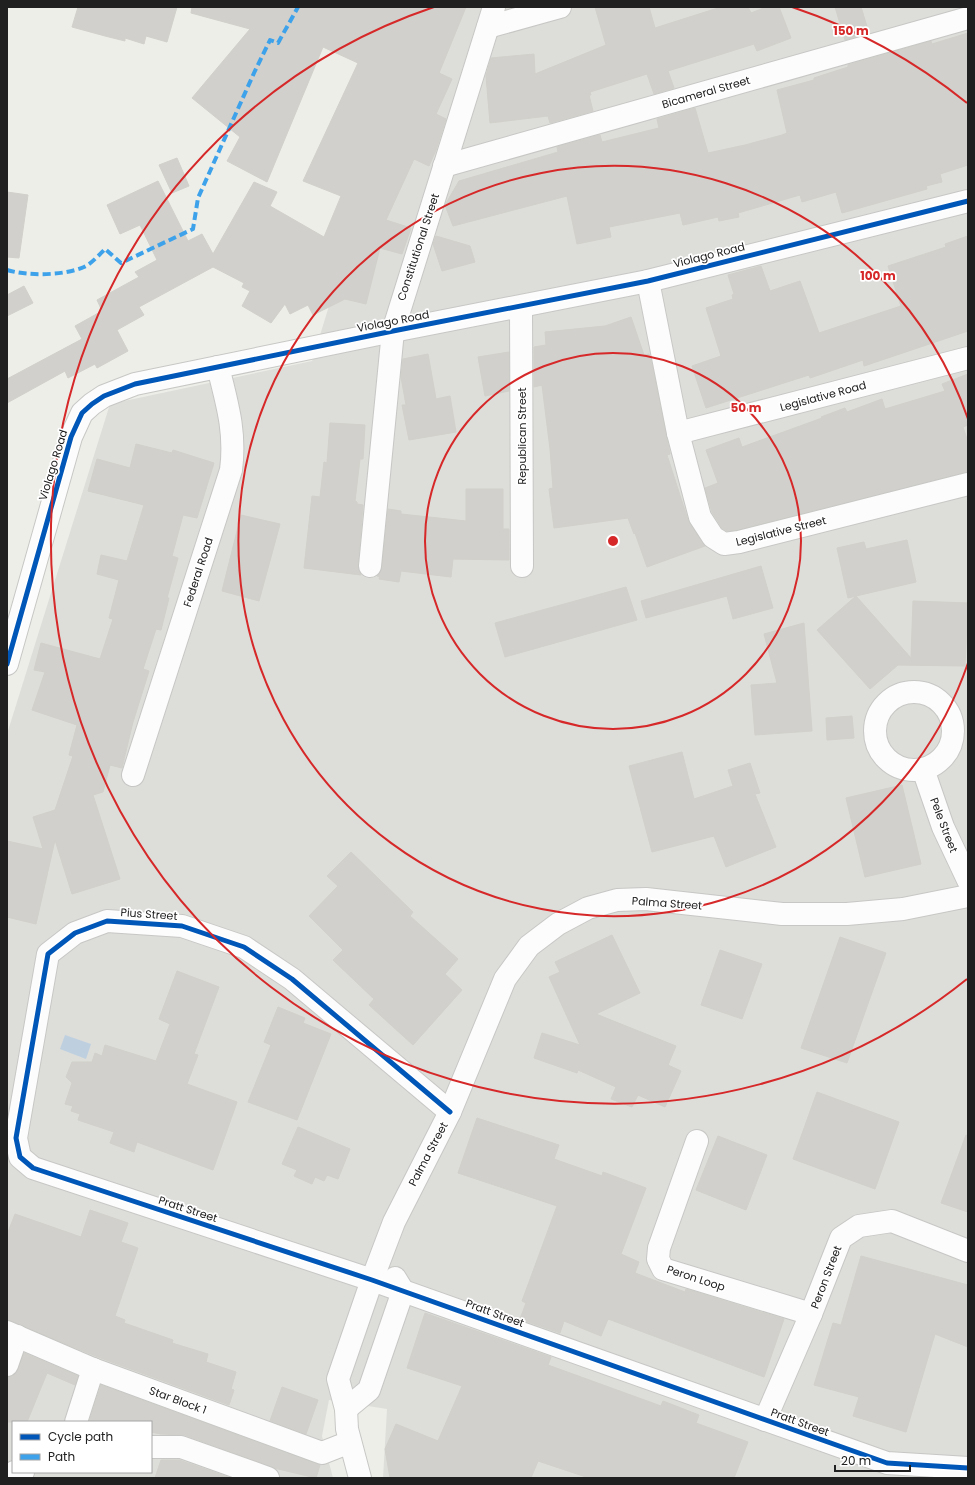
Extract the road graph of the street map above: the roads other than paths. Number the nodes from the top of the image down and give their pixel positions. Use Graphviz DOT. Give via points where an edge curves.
graph roads {
  1 [pos="560,7"];
  2 [pos="491,17"];
  3 [pos="968,18"];
  4 [pos="444,166"];
  5 [pos="968,200"];
  6 [pos="648,281"];
  7 [pos="521,307"];
  8 [pos="393,330"];
  9 [pos="968,358"];
  10 [pos="218,366"];
  11 [pos="678,433"];
  12 [pos="968,484"];
  13 [pos="370,566"];
  14 [pos="522,566"];
  15 [pos="7,664"];
  16 [pos="961,729"];
  17 [pos="923,769"];
  18 [pos="133,775"];
  19 [pos="968,880"];
  20 [pos="968,896"];
  21 [pos="450,1112"];
  22 [pos="697,1141"];
  23 [pos="20,1157"];
  24 [pos="968,1251"];
  25 [pos="381,1255"];
  26 [pos="372,1280"];
  27 [pos="403,1291"];
  28 [pos="811,1314"];
  29 [pos="12,1334"];
  30 [pos="7,1365"];
  31 [pos="93,1369"];
  32 [pos="346,1410"];
  33 [pos="765,1420"];
  34 [pos="76,1421"];
  35 [pos="350,1442"];
  36 [pos="152,1447"];
  37 [pos="968,1468"];
  38 [pos="257,1477"];
  39 [pos="360,1478"];
  1 -- 2 [label="street"];
  2 -- 4 [label="street, Constitutional Street"];
  3 -- 4 [label="street, Bicameral Street"];
  4 -- 8 [label="street, Constitutional Street"];
  5 -- 6 [label="street, Violago Road"];
  6 -- 7 [label="street, Violago Road"];
  6 -- 11 [label="street, Legislative Street"];
  7 -- 8 [label="street, Violago Road"];
  7 -- 14 [label="street, Republican Street"];
  8 -- 10 [label="street, Violago Road"];
  8 -- 13 [label="street, Constitutional Street"];
  9 -- 11 [label="street, Legislative Road"];
  10 -- 15 [label="street, Violago Road" via="119,389 104,396 82,413 64,458"];
  10 -- 18 [label="street, Federal Road" via="233,432 231,470"];
  11 -- 12 [label="street, Legislative Street" via="700,517 713,537 724,544"];
  16 -- 17 [label="street" via="942,759"];
  16 -- 17 [label="street" via="945,706 925,693 902,694 891,699 882,708 874,730 881,753 899,768"];
  17 -- 19 [label="street, Pele Street" via="944,827"];
  20 -- 21 [label="street, Palma Street" via="903,909 847,914 782,914 646,899 617,900 588,908 558,924 529,946 505,979"];
  21 -- 23 [label="street, Pius Street" via="292,979 244,947 182,926 107,921 75,933 48,954 16,1138"];
  21 -- 25 [label="street, Palma Street" via="408,1192"];
  22 -- 28 [label="street, Peron Loop" via="659,1248 658,1259 663,1269"];
  23 -- 26 [label="street, Pratt Street" via="33,1168"];
  24 -- 28 [label="street, Peron Street" via="892,1221 859,1226 841,1238"];
  25 -- 26 [label="street, Palma Street"];
  25 -- 27 [label="street"];
  26 -- 27 [label="street, Pratt Street"];
  26 -- 32 [label="street, Palma Street" via="338,1379"];
  27 -- 32 [label="street" via="369,1390"];
  27 -- 33 [label="street, Pratt Street"];
  28 -- 33 [label="street, Peron Street"];
  29 -- 30 [label="street"];
  29 -- 31 [label="street, Star Block 1"];
  31 -- 34 [label="street"];
  31 -- 35 [label="street, Star Block 1" via="322,1453"];
  32 -- 35 [label="street, Palma Street"];
  33 -- 37 [label="street, Pratt Street" via="887,1463"];
  35 -- 39 [label="street, Palma Street"];
  36 -- 38 [label="street" via="181,1447"];
}
